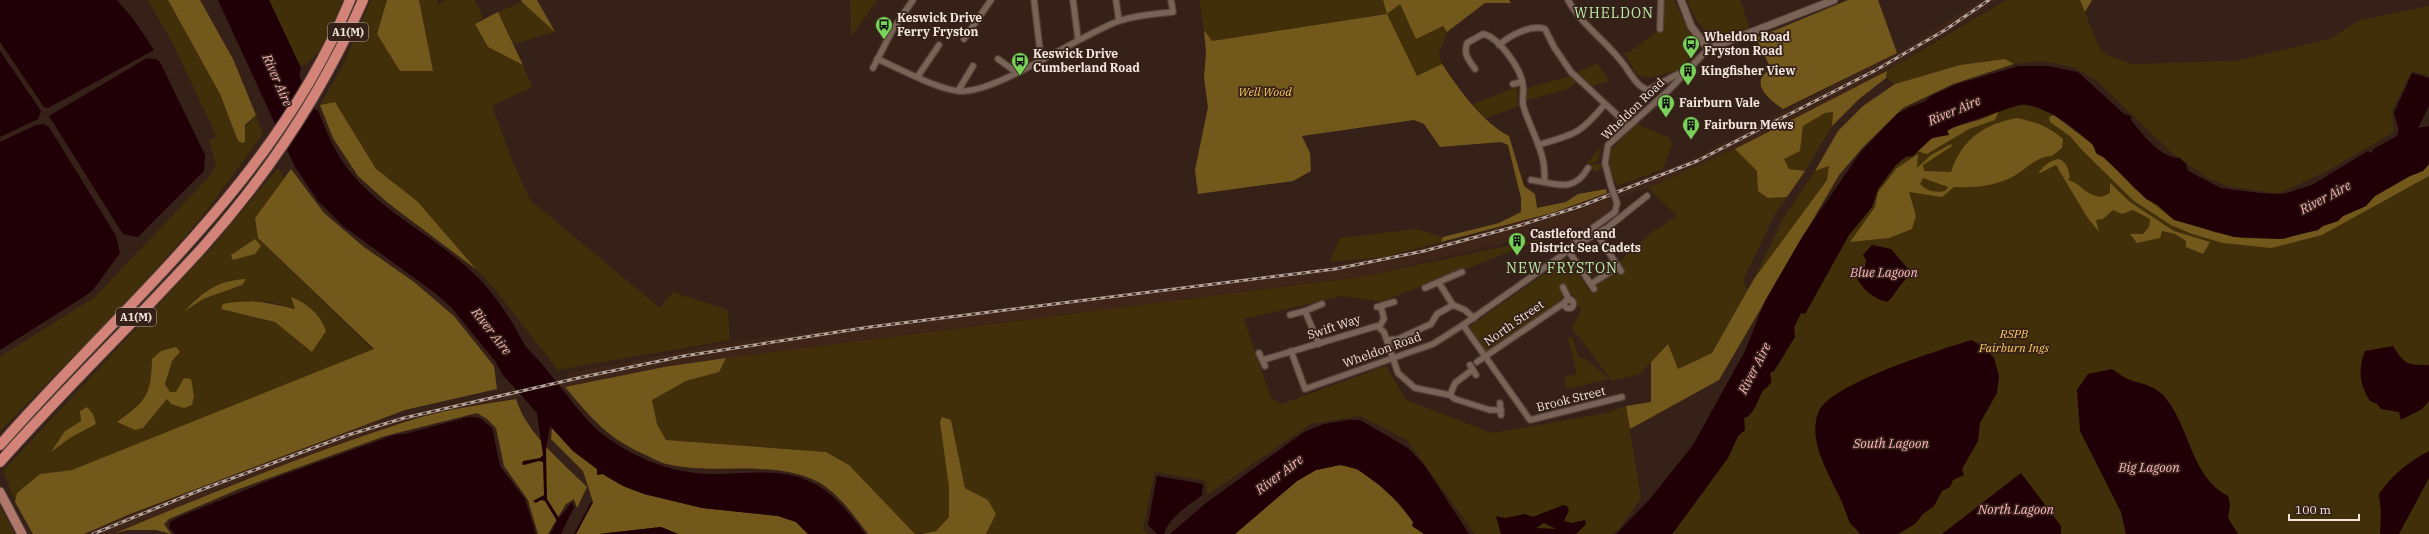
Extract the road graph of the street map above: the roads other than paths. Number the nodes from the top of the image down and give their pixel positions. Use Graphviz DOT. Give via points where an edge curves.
graph roads {
  1 [pos="350,0"];
  2 [pos="363,0"];
  3 [pos="913,0"];
  4 [pos="991,0"];
  5 [pos="1034,0"];
  6 [pos="1073,0"];
  7 [pos="1116,0"];
  8 [pos="1171,0"];
  9 [pos="1568,0"];
  10 [pos="1661,0"];
  11 [pos="1681,0"];
  12 [pos="1834,0"];
  13 [pos="1119,21"];
  14 [pos="1660,30"];
  15 [pos="964,39"];
  16 [pos="1078,39"];
  17 [pos="938,44"];
  18 [pos="1499,45"];
  19 [pos="1708,49"];
  20 [pos="877,59"];
  21 [pos="998,59"];
  22 [pos="1041,59"];
  23 [pos="327,62"];
  24 [pos="972,66"];
  25 [pos="873,68"];
  26 [pos="1476,69"];
  27 [pos="1016,72"];
  28 [pos="1684,74"];
  29 [pos="918,76"];
  30 [pos="1522,82"];
  31 [pos="1514,84"];
  32 [pos="958,91"];
  33 [pos="1605,104"];
  34 [pos="1629,126"];
  35 [pos="1538,146"];
  36 [pos="1588,168"];
  37 [pos="1531,180"];
  38 [pos="1544,182"];
  39 [pos="1578,182"];
  40 [pos="1582,188"];
  41 [pos="1647,196"];
  42 [pos="1597,234"];
  43 [pos="1569,249"];
  44 [pos="1462,272"];
  45 [pos="1439,283"];
  46 [pos="1563,287"];
  47 [pos="1424,288"];
  48 [pos="1394,302"];
  49 [pos="1322,304"];
  50 [pos="1453,305"];
  51 [pos="1305,311"];
  52 [pos="1290,315"];
  53 [pos="1474,318"];
  54 [pos="1463,325"];
  55 [pos="1380,327"];
  56 [pos="1387,340"];
  57 [pos="1319,344"];
  58 [pos="1291,351"];
  59 [pos="1259,353"];
  60 [pos="1485,358"];
  61 [pos="1392,359"];
  62 [pos="1263,360"];
  63 [pos="1477,362"];
  64 [pos="1265,366"];
  65 [pos="1473,370"];
  66 [pos="1450,395"];
  67 [pos="1622,397"];
  68 [pos="1500,403"];
  69 [pos="0,445"];
  70 [pos="0,462"];
  71 [pos="0,492"];
  72 [pos="22,534"];
  1 -- 23 [label="highway, A1(M)"];
  2 -- 23 [label="highway, A1(M)"];
  3 -- 20 [label="street"];
  4 -- 15 [label="street"];
  5 -- 22 [label="street"];
  6 -- 16 [label="street"];
  7 -- 13 [label="street"];
  8 -- 13 [label="street" via="1172,12"];
  9 -- 28 [label="street" via="1618,56 1641,87 1648,90 1678,74"];
  10 -- 14 [label="street"];
  11 -- 19 [label="street" via="1691,26"];
  12 -- 19 [label="street, Wheldon Road"];
  13 -- 16 [label="street"];
  16 -- 22 [label="street"];
  17 -- 29 [label="street"];
  18 -- 26 [label="street" via="1488,35 1483,34 1467,43 1464,50 1466,56"];
  18 -- 30 [label="street" via="1516,66"];
  18 -- 33 [label="street" via="1512,36 1534,28 1545,28 1571,72"];
  19 -- 28 [label="street, Wheldon Road"];
  20 -- 25 [label="street"];
  20 -- 29 [label="street"];
  21 -- 27 [label="street"];
  22 -- 27 [label="street"];
  23 -- 69 [label="highway, A1(M)" via="222,207"];
  23 -- 70 [label="highway, A1(M)" via="303,115 266,168 203,246"];
  24 -- 32 [label="street"];
  27 -- 32 [label="street" via="980,89"];
  28 -- 34 [label="street, Wheldon Road"];
  29 -- 32 [label="street"];
  30 -- 31 [label="street"];
  30 -- 35 [label="street" via="1523,104"];
  33 -- 34 [label="street"];
  33 -- 35 [label="street" via="1587,126 1576,133"];
  34 -- 43 [label="street, Wheldon Road, bridge" via="1608,145 1606,151 1606,173 1617,203 1615,212 1583,235"];
  35 -- 38 [label="street" via="1546,171"];
  36 -- 39 [label="street"];
  37 -- 38 [label="street"];
  38 -- 39 [label="street" via="1562,185"];
  39 -- 40 [label="street"];
  41 -- 42 [label="street"];
  42 -- 43 [label="street"];
  42 -- 43 [label="street" via="1620,269 1592,287"];
  43 -- 53 [label="street, Wheldon Road"];
  44 -- 45 [label="street"];
  45 -- 47 [label="street"];
  45 -- 50 [label="street"];
  46 -- 60 [label="street, North Street" via="1567,301"];
  48 -- 55 [label="street" via="1379,307 1384,319"];
  49 -- 51 [label="street"];
  50 -- 53 [label="street" via="1465,310"];
  50 -- 56 [label="street" via="1437,314 1431,324 1398,340"];
  51 -- 52 [label="street"];
  51 -- 57 [label="street"];
  53 -- 54 [label="street, Wheldon Road"];
  54 -- 60 [label="street"];
  54 -- 61 [label="street, Wheldon Road" via="1432,344"];
  55 -- 56 [label="street, Swift Way"];
  55 -- 57 [label="street, Swift Way" via="1369,327"];
  56 -- 61 [label="street, Swift Way"];
  57 -- 58 [label="street, Swift Way"];
  58 -- 61 [label="street, Wheldon Road" via="1305,389"];
  58 -- 62 [label="street, Swift Way"];
  59 -- 62 [label="street"];
  60 -- 63 [label="street, North Street"];
  60 -- 67 [label="street, Brook Street" via="1530,420"];
  61 -- 66 [label="street, Swift Way" via="1398,373 1415,388"];
  62 -- 64 [label="street"];
  65 -- 66 [label="street" via="1455,383"];
  66 -- 68 [label="street, Swift Way" via="1455,399 1501,413"];
  71 -- 72 [label="main road"];
}
